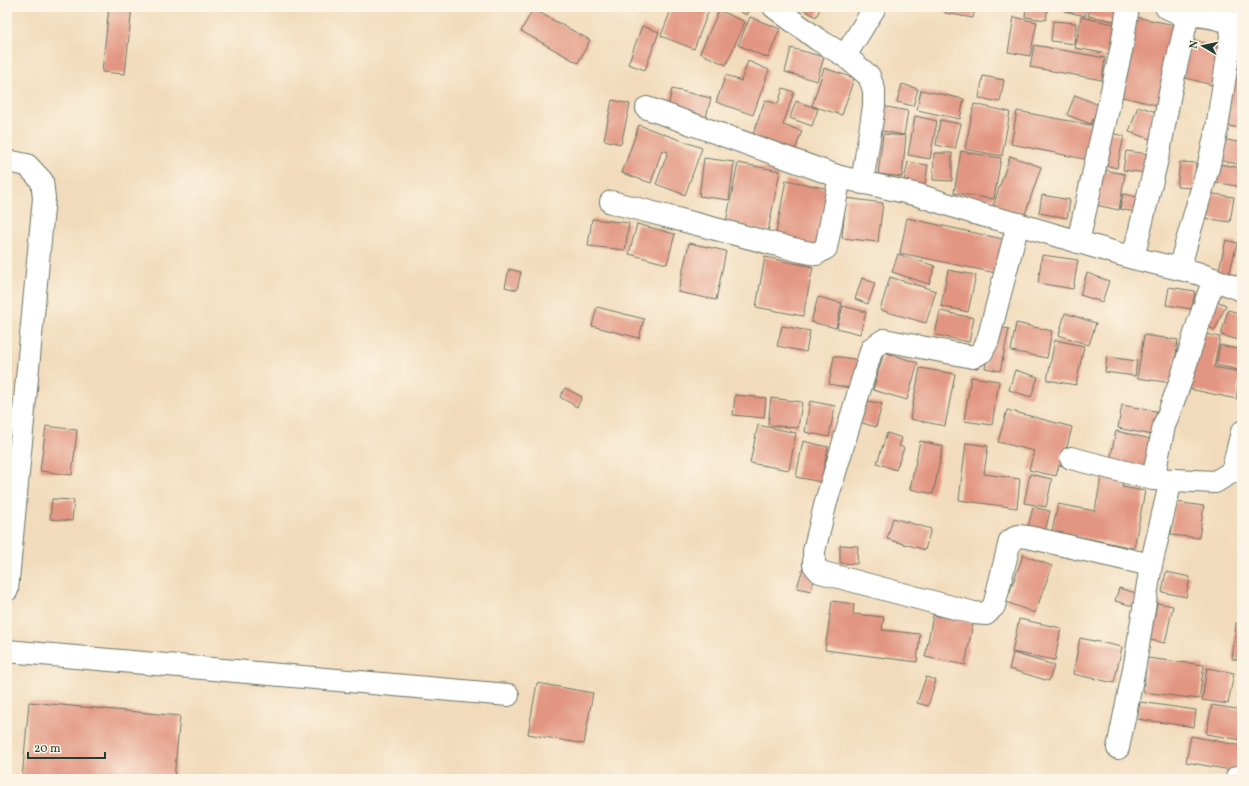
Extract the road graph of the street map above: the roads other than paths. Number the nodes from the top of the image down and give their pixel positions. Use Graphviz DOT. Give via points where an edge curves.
graph roads {
  1 [pos="774,7"];
  2 [pos="875,7"];
  3 [pos="1128,7"];
  4 [pos="1166,7"];
  5 [pos="1189,18"];
  6 [pos="1237,24"];
  7 [pos="844,56"];
  8 [pos="647,108"];
  9 [pos="7,161"];
  10 [pos="840,177"];
  11 [pos="862,183"];
  12 [pos="611,202"];
  13 [pos="1018,224"];
  14 [pos="1078,242"];
  15 [pos="1133,258"];
  16 [pos="1179,269"];
  17 [pos="1214,279"];
  18 [pos="1242,290"];
  19 [pos="1242,432"];
  20 [pos="1071,458"];
  21 [pos="1162,480"];
  22 [pos="1152,565"];
  23 [pos="7,590"];
  24 [pos="7,651"];
  25 [pos="508,695"];
  26 [pos="1118,748"];
  1 -- 7 [label="street"];
  2 -- 7 [label="street"];
  3 -- 14 [label="street" via="1122,46"];
  4 -- 5 [label="street"];
  5 -- 6 [label="street" via="1205,16"];
  5 -- 15 [label="street"];
  6 -- 16 [label="street" via="1208,168"];
  7 -- 11 [label="street" via="869,76 874,90 874,106"];
  8 -- 10 [label="street"];
  9 -- 23 [label="street" via="27,165 42,181 44,198"];
  10 -- 11 [label="street"];
  10 -- 12 [label="street" via="826,248 816,254"];
  11 -- 13 [label="street" via="918,195"];
  13 -- 14 [label="street"];
  13 -- 22 [label="street" via="988,340 982,352 973,357 884,340 872,348 826,502 814,551 814,565 820,572 986,614 994,606 1010,541 1018,536"];
  14 -- 15 [label="street"];
  15 -- 16 [label="street"];
  16 -- 17 [label="street"];
  17 -- 18 [label="street"];
  17 -- 21 [label="street" via="1164,426"];
  19 -- 21 [label="street" via="1232,472 1215,482"];
  20 -- 21 [label="street"];
  21 -- 22 [label="street"];
  22 -- 26 [label="street"];
  24 -- 25 [label="street"];
}
